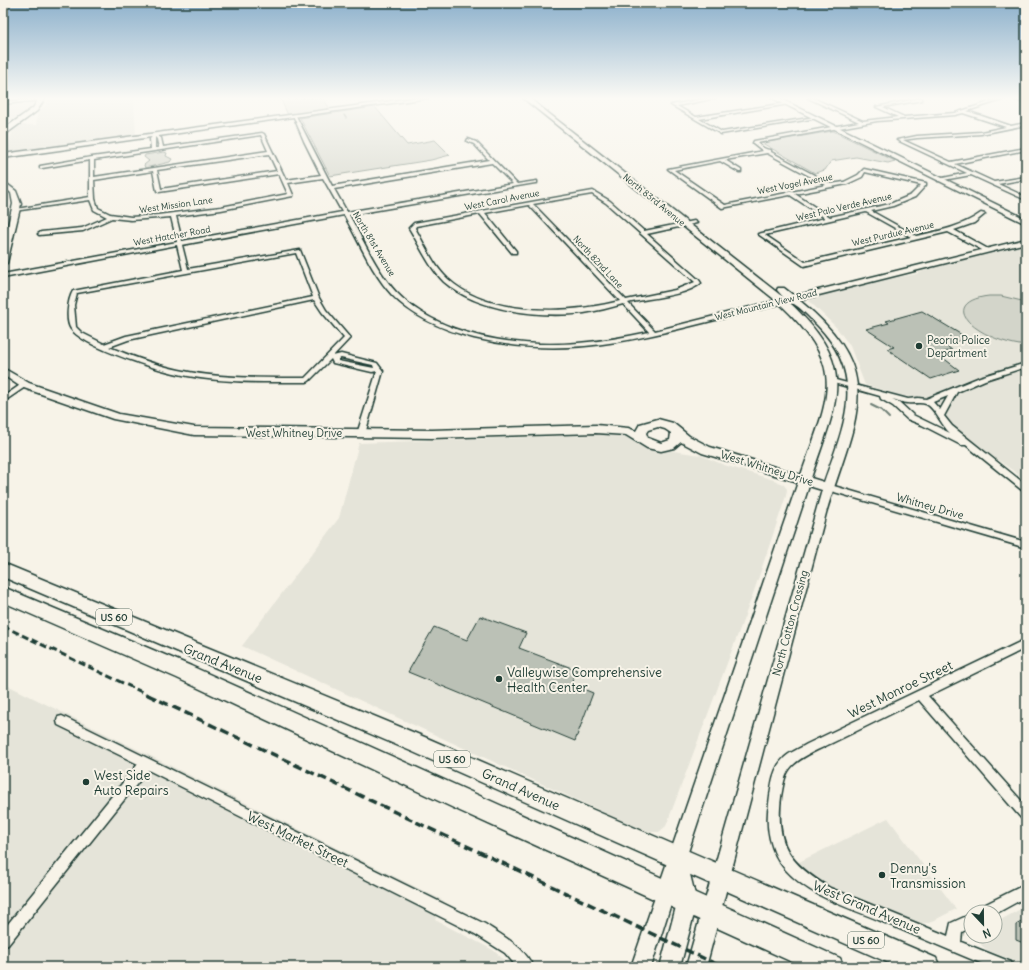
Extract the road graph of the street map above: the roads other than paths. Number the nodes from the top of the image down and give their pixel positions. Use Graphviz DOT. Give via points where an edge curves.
graph roads {
  1 [pos="95,143"];
  2 [pos="152,143"];
  3 [pos="160,143"];
  4 [pos="200,143"];
  5 [pos="267,143"];
  6 [pos="308,143"];
  7 [pos="475,143"];
  8 [pos="587,143"];
  9 [pos="754,143"];
  10 [pos="865,143"];
  11 [pos="906,143"];
  12 [pos="161,149"];
  13 [pos="1026,149"];
  14 [pos="153,150"];
  15 [pos="770,151"];
  16 [pos="271,152"];
  17 [pos="3,156"];
  18 [pos="92,158"];
  19 [pos="721,160"];
  20 [pos="492,161"];
  21 [pos="950,164"];
  22 [pos="42,168"];
  23 [pos="156,170"];
  24 [pos="740,171"];
  25 [pos="280,172"];
  26 [pos="971,174"];
  27 [pos="324,176"];
  28 [pos="1026,178"];
  29 [pos="92,179"];
  30 [pos="940,180"];
  31 [pos="285,182"];
  32 [pos="535,182"];
  33 [pos="3,183"];
  34 [pos="516,184"];
  35 [pos="924,184"];
  36 [pos="994,184"];
  37 [pos="830,186"];
  38 [pos="331,188"];
  39 [pos="789,193"];
  40 [pos="92,198"];
  41 [pos="1026,200"];
  42 [pos="529,203"];
  43 [pos="16,210"];
  44 [pos="868,211"];
  45 [pos="481,212"];
  46 [pos="345,214"];
  47 [pos="984,214"];
  48 [pos="173,215"];
  49 [pos="112,216"];
  50 [pos="830,219"];
  51 [pos="687,222"];
  52 [pos="1026,222"];
  53 [pos="951,229"];
  54 [pos="640,231"];
  55 [pos="41,234"];
  56 [pos="916,238"];
  57 [pos="1026,241"];
  58 [pos="179,243"];
  59 [pos="989,250"];
  60 [pos="514,252"];
  61 [pos="3,264"];
  62 [pos="804,264"];
  63 [pos="186,271"];
  64 [pos="3,276"];
  65 [pos="316,298"];
  66 [pos="787,300"];
  67 [pos="624,302"];
  68 [pos="654,333"];
  69 [pos="833,336"];
  70 [pos="503,342"];
  71 [pos="821,343"];
  72 [pos="102,347"];
  73 [pos="331,358"];
  74 [pos="1025,365"];
  75 [pos="3,371"];
  76 [pos="832,383"];
  77 [pos="25,385"];
  78 [pos="853,388"];
  79 [pos="954,392"];
  80 [pos="3,400"];
  81 [pos="908,401"];
  82 [pos="925,402"];
  83 [pos="903,410"];
  84 [pos="941,416"];
  85 [pos="925,423"];
  86 [pos="647,424"];
  87 [pos="596,428"];
  88 [pos="676,432"];
  89 [pos="361,434"];
  90 [pos="643,440"];
  91 [pos="669,446"];
  92 [pos="972,447"];
  93 [pos="706,450"];
  94 [pos="804,480"];
  95 [pos="827,487"];
  96 [pos="1026,489"];
  97 [pos="1026,545"];
  98 [pos="3,570"];
  99 [pos="3,594"];
  100 [pos="1026,643"];
  101 [pos="920,694"];
  102 [pos="62,721"];
  103 [pos="788,762"];
  104 [pos="146,763"];
  105 [pos="1026,815"];
  106 [pos="677,858"];
  107 [pos="722,878"];
  108 [pos="1026,890"];
  109 [pos="666,893"];
  110 [pos="688,903"];
  111 [pos="1000,904"];
  112 [pos="711,913"];
  113 [pos="963,924"];
  114 [pos="3,940"];
  115 [pos="954,944"];
  116 [pos="526,967"];
  117 [pos="642,967"];
  118 [pos="670,967"];
  119 [pos="696,967"];
  120 [pos="831,967"];
  121 [pos="927,967"];
  122 [pos="1006,967"];
  1 -- 17 [label="main road"];
  2 -- 14 [label="street"];
  3 -- 12 [label="street"];
  4 -- 12 [label="street"];
  5 -- 16 [label="street"];
  6 -- 27 [label="street, North 81st Avenue"];
  7 -- 20 [label="street"];
  8 -- 51 [label="main road, North 83rd Avenue"];
  9 -- 15 [label="street"];
  10 -- 30 [label="main road"];
  11 -- 21 [label="street"];
  12 -- 14 [label="street"];
  13 -- 21 [label="street"];
  14 -- 18 [label="street"];
  15 -- 19 [label="street"];
  15 -- 37 [label="street"];
  16 -- 23 [label="street"];
  16 -- 25 [label="street"];
  18 -- 22 [label="street"];
  18 -- 29 [label="street"];
  19 -- 24 [label="street"];
  19 -- 39 [label="street, West Vogel Avenue" via="670,169 724,207"];
  20 -- 34 [label="street"];
  20 -- 38 [label="street"];
  21 -- 26 [label="street"];
  23 -- 25 [label="street" via="160,191"];
  23 -- 29 [label="street"];
  25 -- 31 [label="street"];
  26 -- 30 [label="street"];
  26 -- 36 [label="street"];
  27 -- 31 [label="street"];
  27 -- 38 [label="street, North 81st Avenue"];
  28 -- 36 [label="street"];
  29 -- 40 [label="street"];
  30 -- 52 [label="main road"];
  31 -- 48 [label="street, West Mission Lane" via="292,195"];
  32 -- 34 [label="street, West Hatcher Road"];
  33 -- 43 [label="main road" via="14,192 17,200"];
  34 -- 46 [label="street, West Hatcher Road"];
  35 -- 37 [label="street, West Vogel Avenue" via="864,170 856,179"];
  35 -- 44 [label="street, West Palo Verde Avenue" via="913,196 902,202"];
  36 -- 41 [label="street"];
  37 -- 39 [label="street, West Vogel Avenue"];
  38 -- 46 [label="street, North 81st Avenue"];
  39 -- 50 [label="street"];
  40 -- 43 [label="street"];
  40 -- 49 [label="street" via="99,212"];
  42 -- 45 [label="street, West Carol Avenue"];
  42 -- 54 [label="street, West Carol Avenue" via="595,192"];
  42 -- 67 [label="street, North 82nd Lane"];
  43 -- 61 [label="main road"];
  44 -- 50 [label="street, West Palo Verde Avenue"];
  44 -- 56 [label="street"];
  45 -- 60 [label="street"];
  45 -- 67 [label="street, West Carol Avenue" via="412,226 440,273 467,294 487,302 527,310 575,312"];
  46 -- 58 [label="street, West Hatcher Road"];
  46 -- 70 [label="street, North 81st Avenue" via="369,257 402,301 422,315 445,326 477,337"];
  47 -- 53 [label="street, West Purdue Avenue" via="972,222"];
  48 -- 49 [label="street, West Mission Lane" via="144,219"];
  48 -- 58 [label="street"];
  49 -- 55 [label="street, West Mission Lane" via="83,229"];
  50 -- 62 [label="street, West Palo Verde Avenue" via="761,234"];
  51 -- 54 [label="street"];
  51 -- 66 [label="main road, North 83rd Avenue"];
  53 -- 56 [label="street, West Purdue Avenue"];
  53 -- 59 [label="street"];
  54 -- 67 [label="street" via="698,283"];
  56 -- 62 [label="street, West Purdue Avenue"];
  57 -- 59 [label="main road, West Mountain View Road"];
  58 -- 63 [label="street"];
  58 -- 64 [label="street, West Hatcher Road"];
  59 -- 66 [label="main road, West Mountain View Road"];
  63 -- 65 [label="street" via="298,251"];
  63 -- 72 [label="street" via="75,292 72,296 73,328 84,338"];
  65 -- 72 [label="street" via="126,338"];
  65 -- 73 [label="street" via="347,338"];
  66 -- 68 [label="street, West Mountain View Road"];
  66 -- 69 [label="main road, North Cotton Crossing" via="819,321"];
  66 -- 71 [label="main road"];
  67 -- 68 [label="street, North 82nd Lane"];
  68 -- 70 [label="street, West Mountain View Road" via="588,346 548,347"];
  69 -- 71 [label="main road"];
  69 -- 78 [label="main road, North Cotton Crossing" via="848,362"];
  71 -- 76 [label="main road"];
  72 -- 73 [label="street" via="186,374 233,379 307,380"];
  73 -- 89 [label="street" via="341,356 360,360 375,364 378,369 379,375"];
  74 -- 79 [label="street"];
  75 -- 77 [label="main road, West Whitney Drive"];
  76 -- 78 [label="street"];
  76 -- 94 [label="main road" via="828,411"];
  77 -- 80 [label="street"];
  77 -- 89 [label="main road, West Whitney Drive" via="117,417 164,427 223,433"];
  78 -- 81 [label="street"];
  78 -- 83 [label="street" via="884,397"];
  78 -- 95 [label="main road, North Cotton Crossing" via="849,418"];
  79 -- 82 [label="street"];
  79 -- 84 [label="street"];
  81 -- 82 [label="street"];
  81 -- 83 [label="street" via="903,404"];
  82 -- 84 [label="street" via="936,407"];
  83 -- 85 [label="street" via="910,417"];
  84 -- 85 [label="street" via="936,422"];
  84 -- 92 [label="street" via="949,428"];
  85 -- 92 [label="street"];
  86 -- 87 [label="main road, West Whitney Drive"];
  86 -- 88 [label="main road, West Whitney Drive" via="664,424"];
  86 -- 90 [label="main road" via="641,429"];
  87 -- 89 [label="main road, West Whitney Drive"];
  87 -- 90 [label="main road, West Whitney Drive" via="628,432"];
  88 -- 91 [label="main road" via="675,441"];
  88 -- 93 [label="main road, West Whitney Drive"];
  90 -- 91 [label="main road, West Whitney Drive" via="656,446"];
  91 -- 93 [label="main road, West Whitney Drive"];
  92 -- 96 [label="street"];
  93 -- 94 [label="main road, West Whitney Drive"];
  94 -- 95 [label="main road, West Whitney Drive"];
  94 -- 106 [label="main road"];
  95 -- 97 [label="street, Whitney Drive"];
  95 -- 107 [label="main road, North Cotton Crossing"];
  98 -- 106 [label="highway, Grand Avenue / US 60" via="413,742"];
  99 -- 109 [label="highway, Grand Avenue / US 60" via="184,672"];
  100 -- 101 [label="street, West Monroe Street"];
  101 -- 103 [label="street, West Monroe Street"];
  101 -- 105 [label="street"];
  102 -- 104 [label="street, West Market Street"];
  103 -- 115 [label="street, West Grand Avenue" via="779,779 772,825 779,849 794,870 826,892"];
  104 -- 114 [label="street"];
  104 -- 116 [label="street, West Market Street" via="480,928 510,948"];
  106 -- 107 [label="highway, Grand Avenue / US 60"];
  106 -- 109 [label="main road"];
  106 -- 110 [label="main road"];
  107 -- 112 [label="main road, North Cotton Crossing"];
  107 -- 121 [label="highway, Grand Avenue / US 60"];
  108 -- 111 [label="street"];
  109 -- 110 [label="highway, Grand Avenue / US 60"];
  109 -- 117 [label="main road"];
  110 -- 112 [label="highway, Grand Avenue / US 60"];
  110 -- 118 [label="main road"];
  112 -- 119 [label="main road, North Cotton Crossing"];
  112 -- 120 [label="highway, Grand Avenue / US 60"];
  113 -- 115 [label="street" via="956,928"];
  115 -- 122 [label="street, West Grand Avenue"];
}
